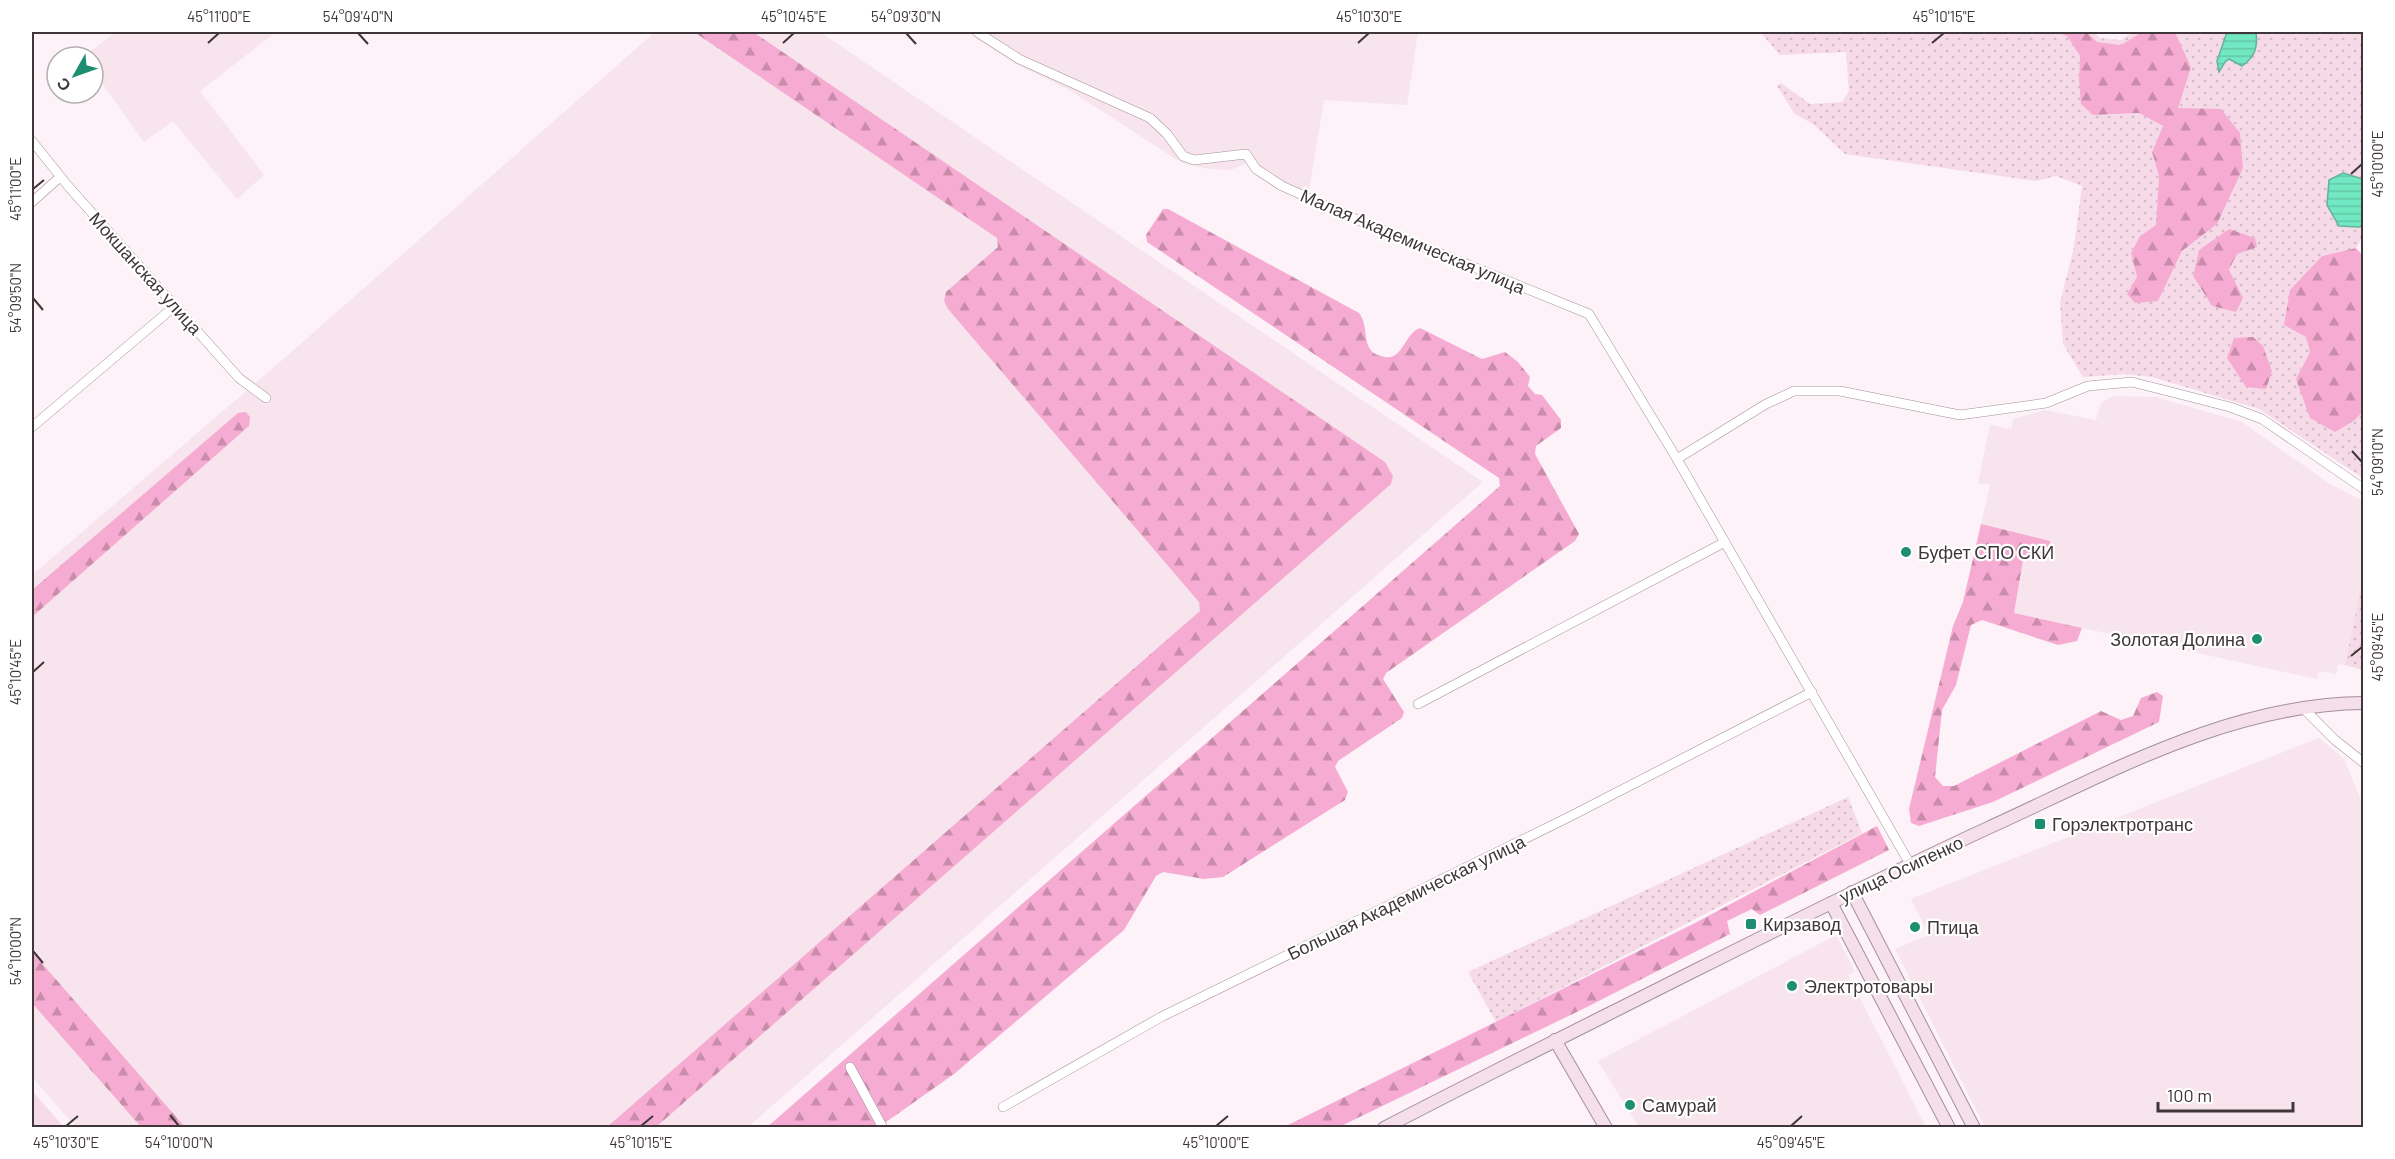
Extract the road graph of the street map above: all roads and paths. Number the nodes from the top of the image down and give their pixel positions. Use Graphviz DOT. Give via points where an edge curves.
graph roads {
  1 [pos="977,32"];
  2 [pos="32,141"];
  3 [pos="60,177"];
  4 [pos="32,202"];
  5 [pos="175,306"];
  6 [pos="267,398"];
  7 [pos="32,427"];
  8 [pos="1677,459"];
  9 [pos="2364,489"];
  10 [pos="1725,542"];
  11 [pos="1812,692"];
  12 [pos="1418,704"];
  13 [pos="2364,704"];
  14 [pos="2303,708"];
  15 [pos="2364,763"];
  16 [pos="1910,864"];
  17 [pos="1852,892"];
  18 [pos="1831,903"];
  19 [pos="1555,1040"];
  20 [pos="850,1067"];
  21 [pos="1003,1107"];
  22 [pos="883,1128"];
  23 [pos="1384,1128"];
  24 [pos="1606,1128"];
  25 [pos="1949,1128"];
  26 [pos="1974,1128"];
  1 -- 8 [label="street, Малая Академическая улица" via="1020,59 1150,118 1183,156 1194,160 1246,154 1256,169 1282,186 1589,314"];
  2 -- 3 [label="street, Мокшанская улица"];
  3 -- 4 [label="street"];
  3 -- 5 [label="street, Мокшанская улица"];
  5 -- 6 [label="street, Мокшанская улица" via="238,378"];
  5 -- 7 [label="street"];
  8 -- 9 [label="street" via="1794,391 1839,391 1960,415 2046,403 2088,386 2132,382 2262,419"];
  8 -- 10 [label="street"];
  10 -- 11 [label="street"];
  10 -- 12 [label="street"];
  11 -- 16 [label="street"];
  11 -- 21 [label="street, Большая Академическая улица" via="1567,818 1161,1017"];
  13 -- 14 [label="main road, улица Осипенко"];
  14 -- 15 [label="street"];
  14 -- 16 [label="main road, улица Осипенко" via="2224,726 2162,748"];
  16 -- 17 [label="main road, улица Осипенко"];
  17 -- 18 [label="main road, улица Осипенко"];
  17 -- 26 [label="main road"];
  18 -- 19 [label="main road, улица Осипенко"];
  18 -- 25 [label="main road"];
  19 -- 23 [label="main road, улица Осипенко"];
  19 -- 24 [label="main road"];
  20 -- 22 [label="street"];
}
